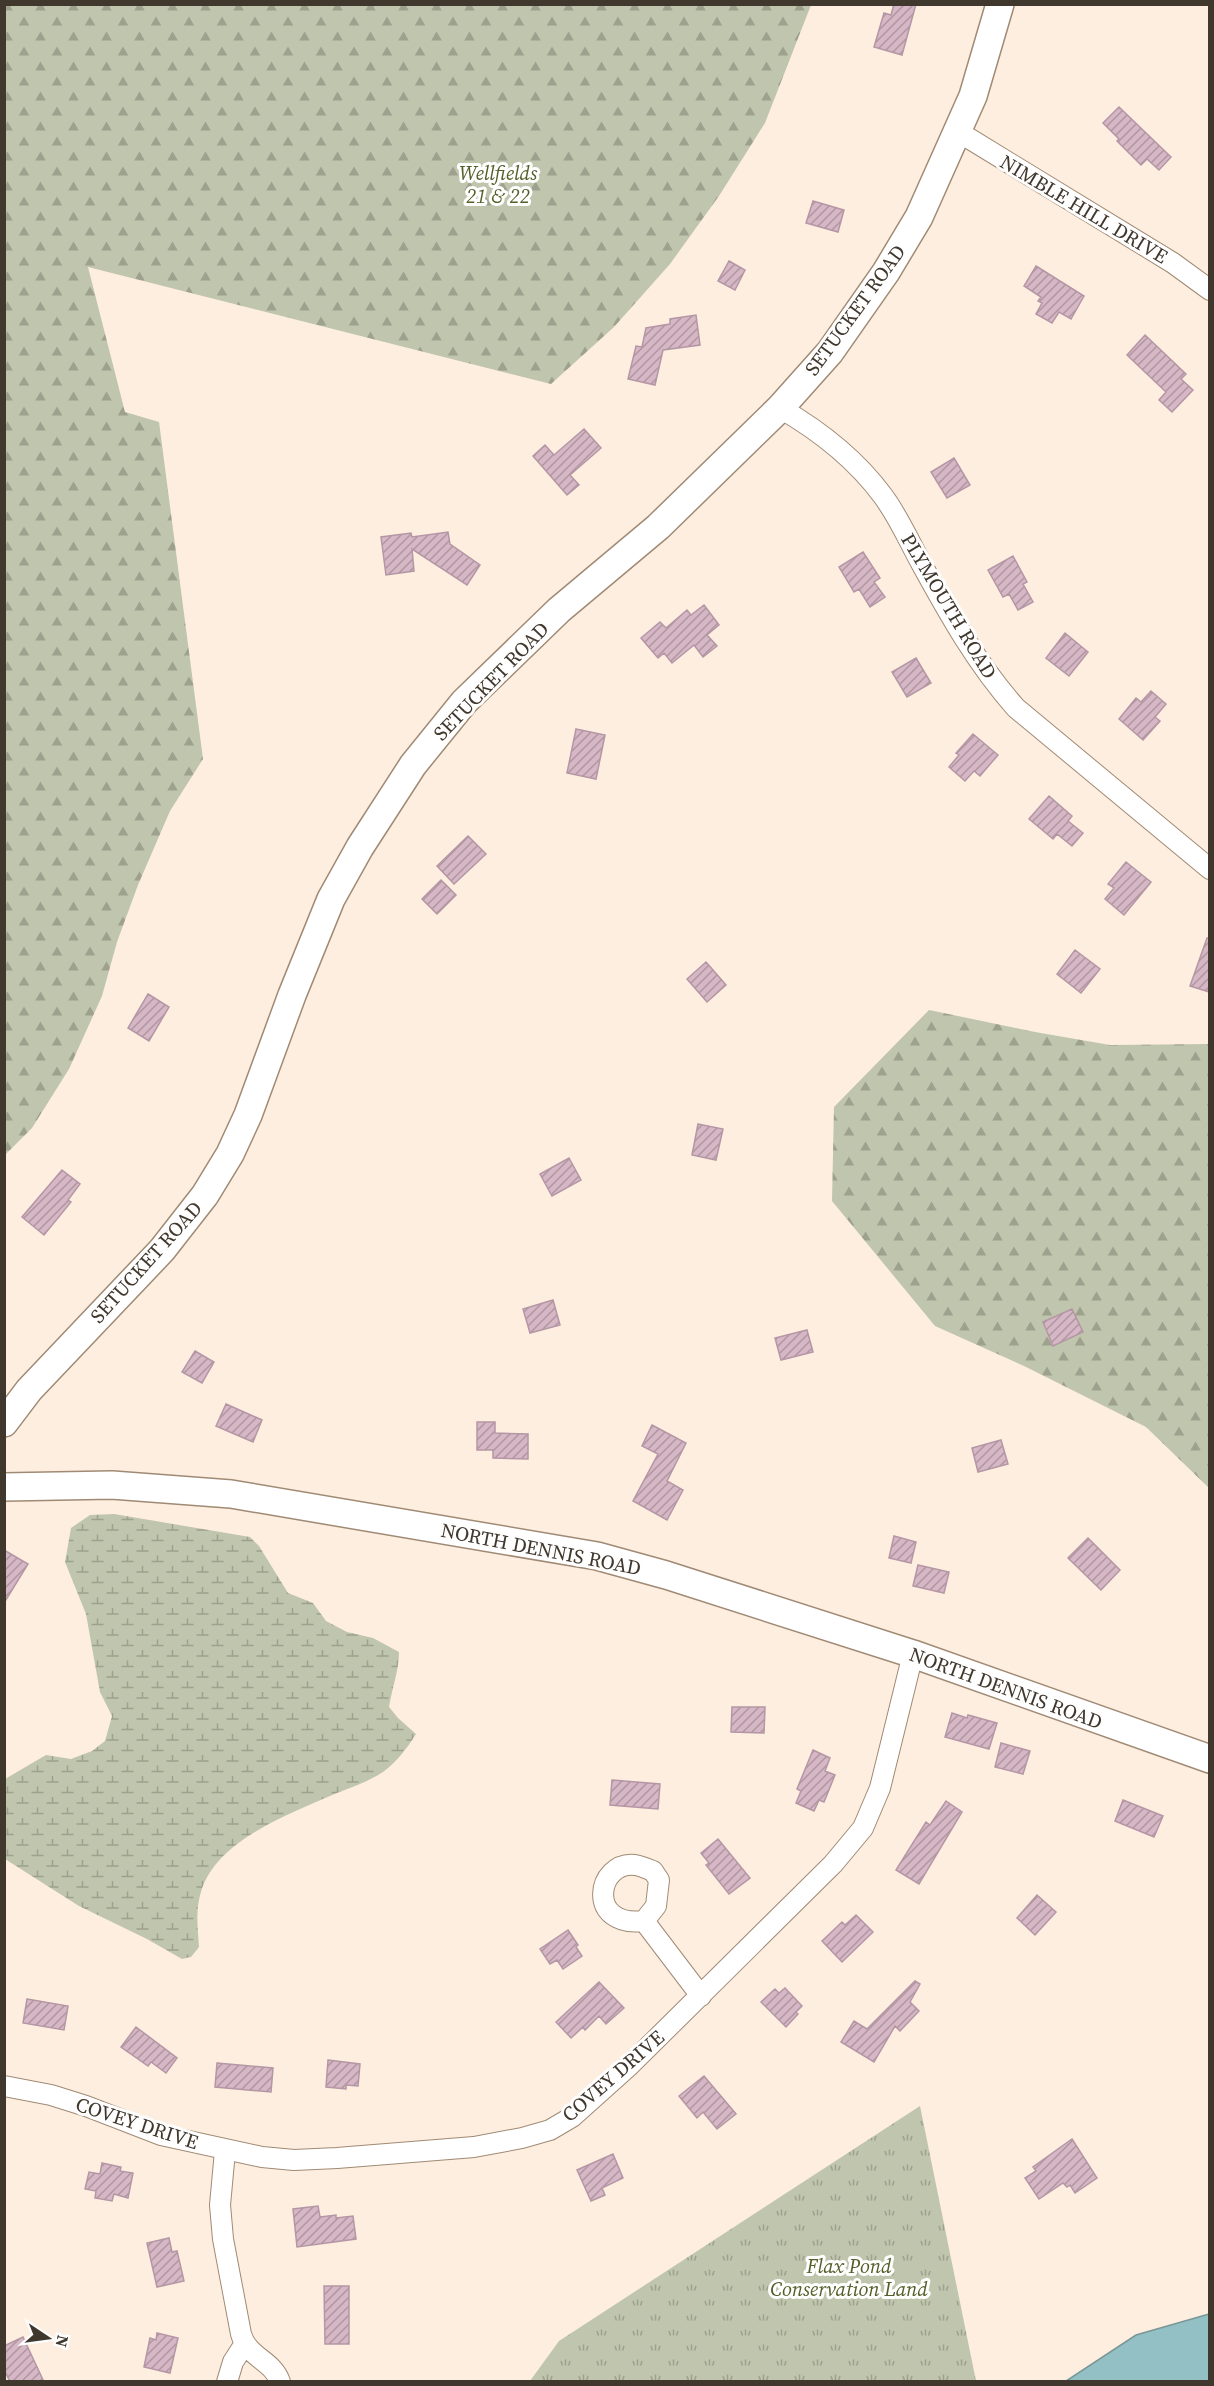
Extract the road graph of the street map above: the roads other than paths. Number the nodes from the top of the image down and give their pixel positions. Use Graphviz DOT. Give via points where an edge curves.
graph roads {
  1 [pos="1000,4"];
  2 [pos="957,131"];
  3 [pos="1209,290"];
  4 [pos="780,408"];
  5 [pos="1209,868"];
  6 [pos="4,1423"];
  7 [pos="4,1487"];
  8 [pos="914,1654"];
  9 [pos="1209,1759"];
  10 [pos="644,1921"];
  11 [pos="701,1996"];
  12 [pos="4,2086"];
  13 [pos="225,2151"];
  14 [pos="244,2344"];
  15 [pos="226,2382"];
  16 [pos="280,2382"];
  1 -- 2 [label="main road, SETUCKET ROAD" via="973,96"];
  2 -- 3 [label="street, NIMBLE HILL DRIVE" via="1173,263"];
  2 -- 4 [label="main road, SETUCKET ROAD" via="919,217 886,273 830,352"];
  4 -- 5 [label="street, PLYMOUTH ROAD" via="836,445 883,496 950,615 992,681 1016,708"];
  4 -- 6 [label="main road, SETUCKET ROAD" via="658,527 559,610 464,702 425,750 388,801 331,899 248,1115 205,1195 162,1250 29,1390"];
  7 -- 8 [label="main road, NORTH DENNIS ROAD" via="112,1485 231,1494 597,1556"];
  8 -- 9 [label="main road, NORTH DENNIS ROAD"];
  8 -- 11 [label="street, COVEY DRIVE" via="880,1788 862,1828 833,1864"];
  10 -- 11 [label="street"];
  11 -- 13 [label="street, COVEY DRIVE" via="572,2117 550,2130 500,2144 338,2158 294,2160"];
  12 -- 13 [label="street, COVEY DRIVE" via="51,2095 161,2135"];
  13 -- 14 [label="street" via="220,2205 223,2239"];
  14 -- 15 [label="street"];
  14 -- 16 [label="street" via="277,2374"];
}
